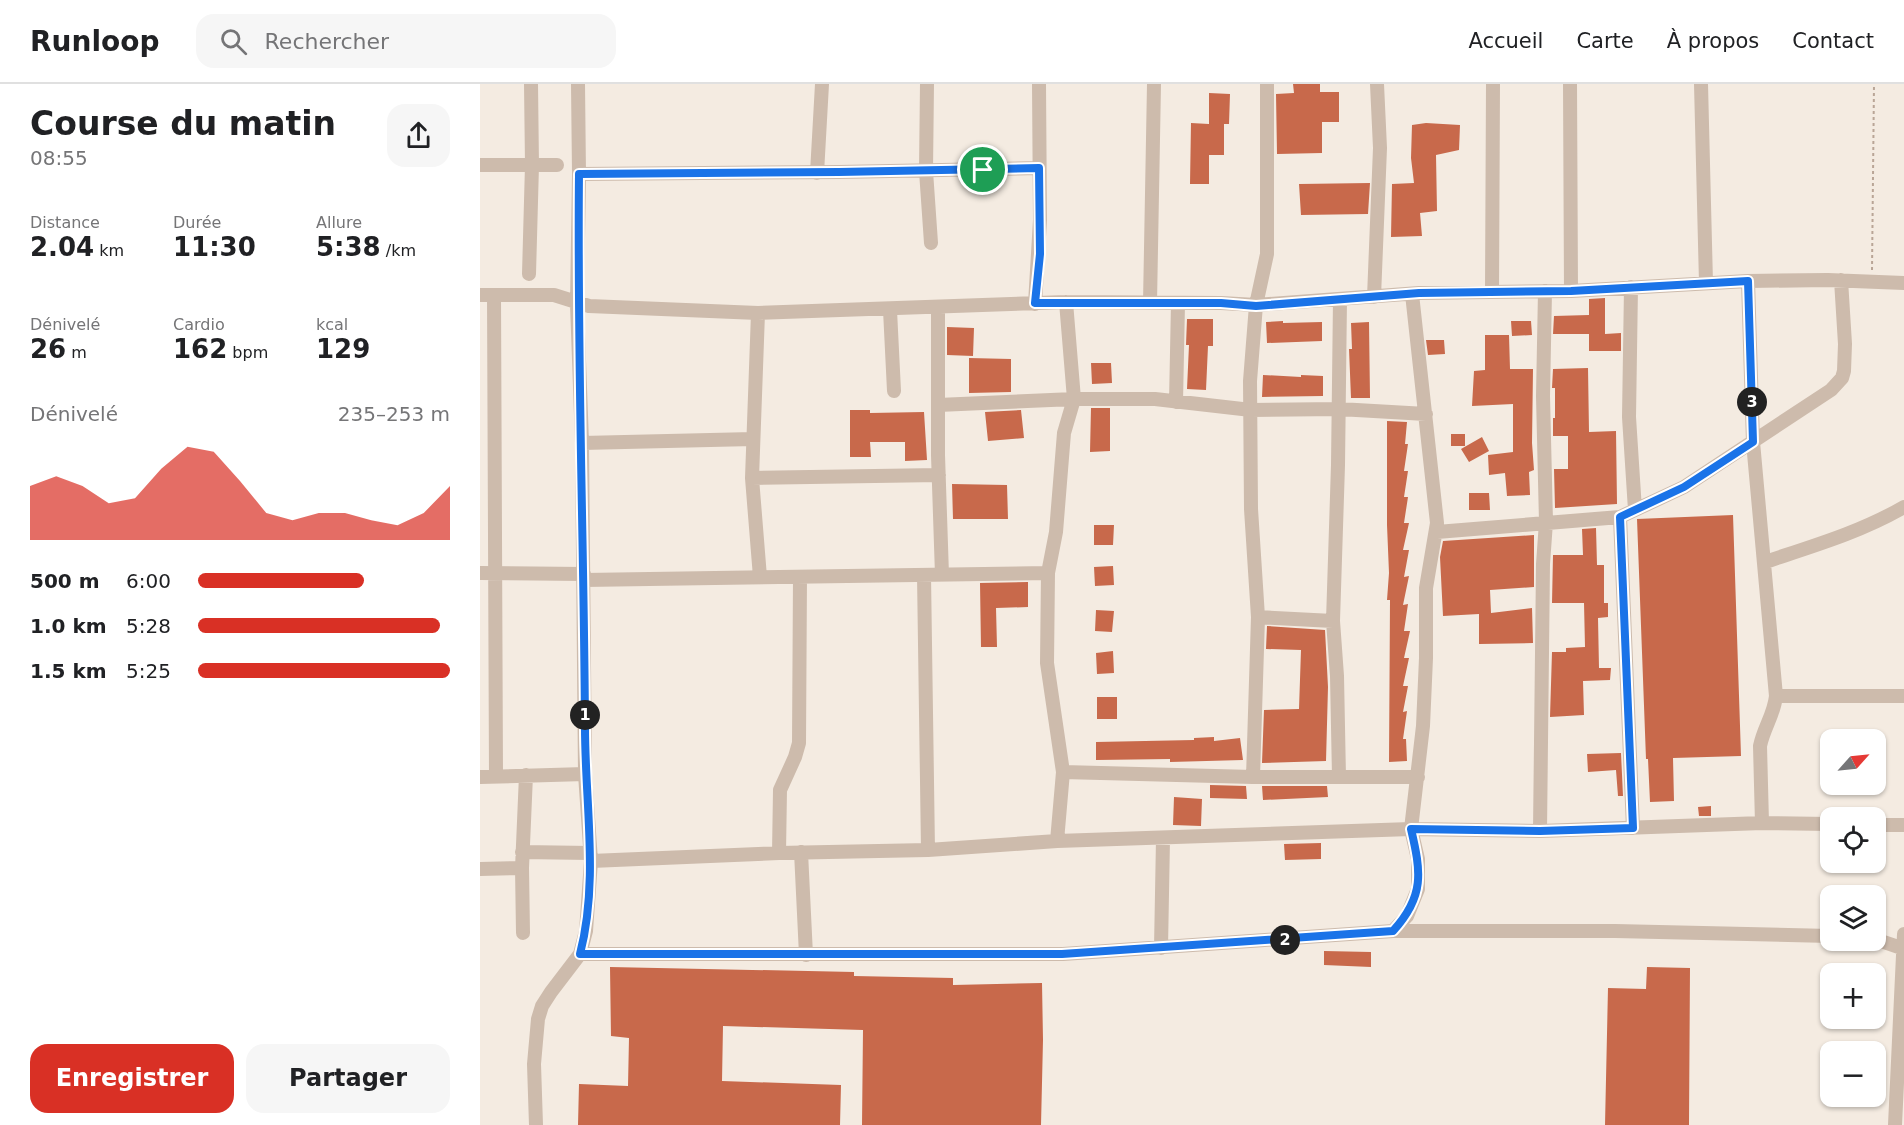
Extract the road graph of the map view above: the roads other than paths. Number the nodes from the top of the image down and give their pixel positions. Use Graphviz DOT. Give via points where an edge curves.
graph roads {
  1 [pos="531,84"];
  2 [pos="578,84"];
  3 [pos="822,84"];
  4 [pos="927,84"];
  5 [pos="1039,84"];
  6 [pos="1154,84"];
  7 [pos="1267,84"];
  8 [pos="1377,84"];
  9 [pos="1493,84"];
  10 [pos="1570,84"];
  11 [pos="1701,84"];
  12 [pos="480,165"];
  13 [pos="532,165"];
  14 [pos="557,165"];
  15 [pos="1039,168"];
  16 [pos="927,171"];
  17 [pos="817,173"];
  18 [pos="579,174"];
  19 [pos="931,243"];
  20 [pos="529,274"];
  21 [pos="1840,280"];
  22 [pos="1748,281"];
  23 [pos="1706,283"];
  24 [pos="1904,284"];
  25 [pos="1631,287"];
  26 [pos="1492,291"];
  27 [pos="1545,291"];
  28 [pos="1571,291"];
  29 [pos="1412,294"];
  30 [pos="487,295"];
  31 [pos="1374,297"];
  32 [pos="1340,299"];
  33 [pos="1066,302"];
  34 [pos="1035,303"];
  35 [pos="1150,303"];
  36 [pos="1178,303"];
  37 [pos="577,304"];
  38 [pos="1256,306"];
  39 [pos="938,308"];
  40 [pos="890,310"];
  41 [pos="758,313"];
  42 [pos="894,391"];
  43 [pos="1074,399"];
  44 [pos="1176,402"];
  45 [pos="938,405"];
  46 [pos="1339,409"];
  47 [pos="1251,410"];
  48 [pos="1426,414"];
  49 [pos="753,439"];
  50 [pos="1753,442"];
  51 [pos="582,443"];
  52 [pos="939,475"];
  53 [pos="752,478"];
  54 [pos="1904,507"];
  55 [pos="1635,510"];
  56 [pos="1620,517"];
  57 [pos="1546,522"];
  58 [pos="1437,532"];
  59 [pos="1765,562"];
  60 [pos="480,573"];
  61 [pos="495,573"];
  62 [pos="1048,573"];
  63 [pos="942,574"];
  64 [pos="924,575"];
  65 [pos="584,577"];
  66 [pos="760,577"];
  67 [pos="800,577"];
  68 [pos="1258,617"];
  69 [pos="1333,621"];
  70 [pos="1776,696"];
  71 [pos="1904,696"];
  72 [pos="1063,772"];
  73 [pos="585,774"];
  74 [pos="526,775"];
  75 [pos="496,776"];
  76 [pos="480,777"];
  77 [pos="1253,777"];
  78 [pos="1339,777"];
  79 [pos="1418,777"];
  80 [pos="1762,823"];
  81 [pos="1820,824"];
  82 [pos="1886,825"];
  83 [pos="1904,825"];
  84 [pos="1633,828"];
  85 [pos="1411,829"];
  86 [pos="1540,831"];
  87 [pos="1163,839"];
  88 [pos="1057,841"];
  89 [pos="928,850"];
  90 [pos="522,852"];
  91 [pos="801,852"];
  92 [pos="779,853"];
  93 [pos="590,857"];
  94 [pos="522,868"];
  95 [pos="480,870"];
  96 [pos="1393,931"];
  97 [pos="523,933"];
  98 [pos="1904,934"];
  99 [pos="1820,936"];
  100 [pos="1886,943"];
  101 [pos="1161,948"];
  102 [pos="1904,949"];
  103 [pos="580,954"];
  104 [pos="806,955"];
  105 [pos="536,1125"];
  106 [pos="1895,1125"];
  1 -- 13 [label="street"];
  2 -- 18 [label="street"];
  3 -- 17 [label="street"];
  4 -- 16 [label="street"];
  5 -- 15 [label="street"];
  6 -- 35 [label="street"];
  7 -- 38 [label="street" via="1267,254"];
  8 -- 31 [label="street" via="1380,148"];
  9 -- 26 [label="street"];
  10 -- 28 [label="street"];
  11 -- 23 [label="street"];
  12 -- 13 [label="street"];
  13 -- 14 [label="street"];
  13 -- 20 [label="street"];
  15 -- 16 [label="street"];
  15 -- 34 [label="street" via="1040,254"];
  16 -- 17 [label="street"];
  16 -- 19 [label="street"];
  17 -- 18 [label="street"];
  18 -- 37 [label="street"];
  21 -- 22 [label="street"];
  21 -- 24 [label="street"];
  21 -- 50 [label="street" via="1845,344 1842,378 1831,390"];
  22 -- 23 [label="street"];
  22 -- 50 [label="street"];
  23 -- 25 [label="street"];
  25 -- 28 [label="street"];
  25 -- 55 [label="street" via="1629,417"];
  26 -- 27 [label="street"];
  26 -- 29 [label="street"];
  27 -- 28 [label="street"];
  27 -- 57 [label="street"];
  29 -- 31 [label="street"];
  29 -- 48 [label="street"];
  30 -- 37 [label="street" via="560,296"];
  30 -- 61 [label="street"];
  31 -- 32 [label="street"];
  32 -- 38 [label="street"];
  32 -- 46 [label="street"];
  33 -- 34 [label="street"];
  33 -- 35 [label="street"];
  33 -- 43 [label="street"];
  34 -- 39 [label="street"];
  35 -- 36 [label="street"];
  36 -- 38 [label="street"];
  36 -- 44 [label="street"];
  37 -- 41 [label="street"];
  37 -- 51 [label="street"];
  38 -- 47 [label="street"];
  39 -- 40 [label="street"];
  39 -- 45 [label="street"];
  40 -- 41 [label="street"];
  40 -- 42 [label="street"];
  41 -- 49 [label="street"];
  43 -- 44 [label="street"];
  43 -- 45 [label="street"];
  43 -- 62 [label="street" via="1064,433 1056,532"];
  44 -- 47 [label="street"];
  45 -- 52 [label="street"];
  46 -- 47 [label="street"];
  46 -- 48 [label="street"];
  46 -- 69 [label="street"];
  47 -- 68 [label="street" via="1251,509"];
  48 -- 58 [label="street"];
  49 -- 51 [label="street"];
  49 -- 53 [label="street"];
  50 -- 55 [label="street" via="1684,487"];
  50 -- 59 [label="street"];
  51 -- 65 [label="street"];
  52 -- 53 [label="street"];
  52 -- 63 [label="street"];
  53 -- 66 [label="street"];
  54 -- 59 [label="street" via="1835,539"];
  55 -- 56 [label="street"];
  56 -- 57 [label="street"];
  56 -- 84 [label="street"];
  57 -- 58 [label="street"];
  57 -- 86 [label="street"];
  58 -- 79 [label="street" via="1426,588"];
  59 -- 70 [label="street"];
  60 -- 61 [label="street"];
  61 -- 65 [label="street"];
  61 -- 75 [label="street"];
  62 -- 63 [label="street"];
  62 -- 72 [label="street" via="1047,663"];
  63 -- 64 [label="street"];
  64 -- 67 [label="street"];
  64 -- 89 [label="street"];
  65 -- 66 [label="street"];
  65 -- 73 [label="street"];
  66 -- 67 [label="street"];
  67 -- 92 [label="street" via="799,743 780,790"];
  68 -- 69 [label="street"];
  68 -- 77 [label="street"];
  69 -- 78 [label="street"];
  70 -- 71 [label="street"];
  70 -- 80 [label="street" via="1775,711 1760,746"];
  72 -- 77 [label="street"];
  72 -- 88 [label="street"];
  73 -- 74 [label="street"];
  73 -- 93 [label="street"];
  74 -- 75 [label="street"];
  74 -- 90 [label="street"];
  75 -- 76 [label="street"];
  77 -- 78 [label="street"];
  78 -- 79 [label="street"];
  79 -- 85 [label="street"];
  80 -- 81 [label="street"];
  80 -- 84 [label="street"];
  82 -- 83 [label="street"];
  84 -- 86 [label="street"];
  85 -- 86 [label="street"];
  85 -- 87 [label="street"];
  85 -- 96 [label="street" via="1418,859 1418,889 1407,916"];
  87 -- 88 [label="street"];
  87 -- 101 [label="street"];
  88 -- 89 [label="street"];
  89 -- 91 [label="street"];
  90 -- 93 [label="street"];
  90 -- 94 [label="street"];
  91 -- 92 [label="street"];
  91 -- 104 [label="street"];
  92 -- 93 [label="street"];
  93 -- 103 [label="street" via="586,931"];
  94 -- 95 [label="street"];
  94 -- 97 [label="street"];
  96 -- 99 [label="street"];
  96 -- 101 [label="street"];
  98 -- 102 [label="street"];
  100 -- 102 [label="street"];
  101 -- 104 [label="street" via="1062,954"];
  102 -- 106 [label="street"];
  103 -- 104 [label="street"];
  103 -- 105 [label="street" via="551,992 538,1019 534,1064"];
}
